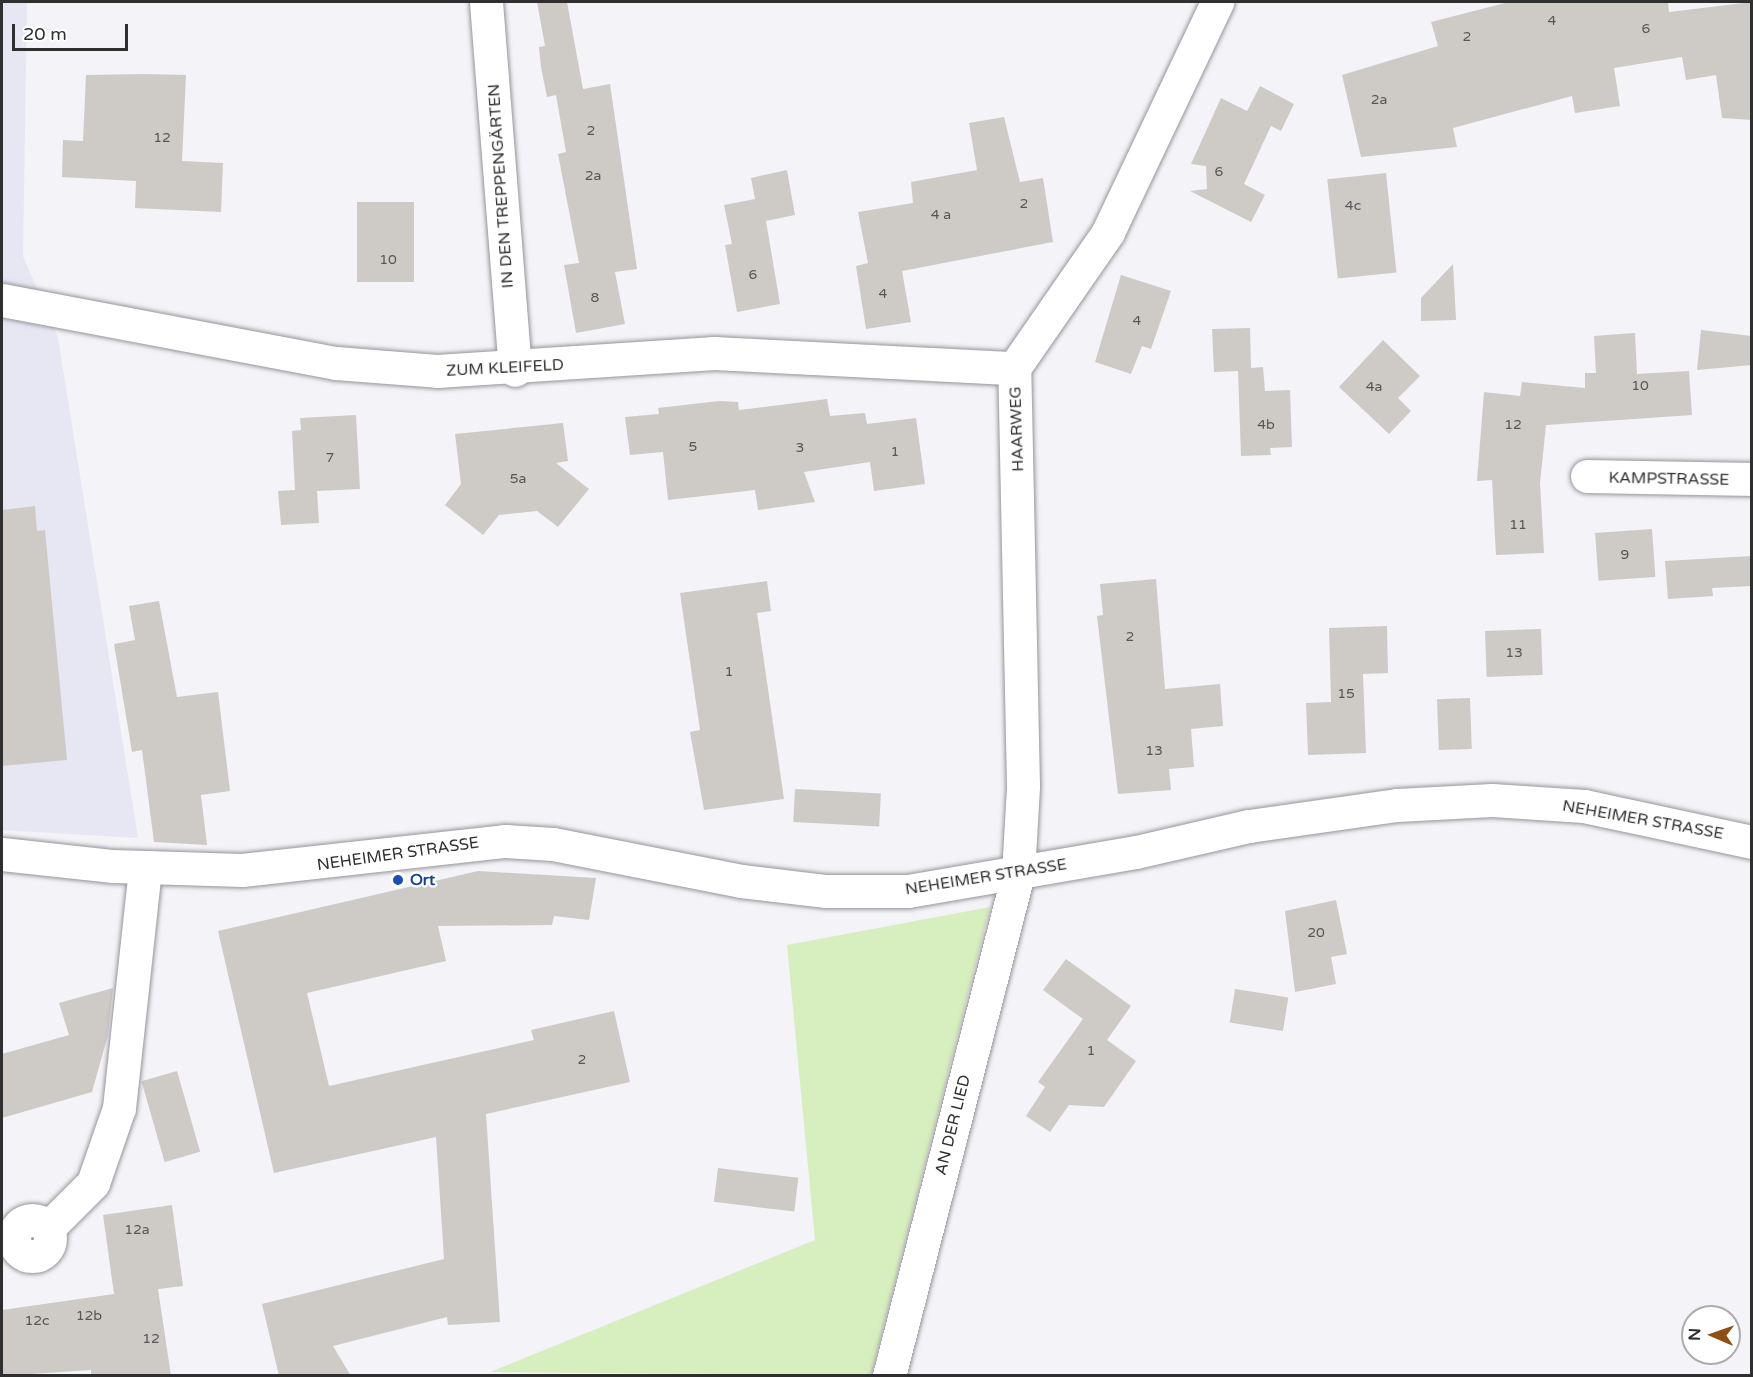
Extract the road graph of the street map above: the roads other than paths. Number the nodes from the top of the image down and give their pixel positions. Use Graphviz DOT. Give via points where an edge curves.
graph roads {
  1 [pos="486,2"];
  2 [pos="1217,2"];
  3 [pos="2,300"];
  4 [pos="1014,368"];
  5 [pos="515,370"];
  6 [pos="1587,476"];
  7 [pos="1752,479"];
  8 [pos="1752,842"];
  9 [pos="2,854"];
  10 [pos="145,867"];
  11 [pos="1018,874"];
  12 [pos="48,1228"];
  13 [pos="889,1376"];
  1 -- 5 [label="street, IN DEN TREPPENGÄRTEN"];
  2 -- 4 [label="street, HAARWEG" via="1108,232"];
  3 -- 5 [label="street, ZUM KLEIFELD" via="336,363 437,371"];
  4 -- 5 [label="street, ZUM KLEIFELD" via="714,353"];
  4 -- 11 [label="street, HAARWEG" via="1023,786"];
  6 -- 7 [label="street, KAMPSTRASSE"];
  8 -- 11 [label="street, NEHEIMER STRASSE" via="1584,806 1492,800 1397,805 1249,826"];
  9 -- 10 [label="street, NEHEIMER STRASSE"];
  10 -- 11 [label="street, NEHEIMER STRASSE" via="304,867 505,842 553,844 741,881 826,891 908,891"];
  10 -- 12 [label="street" via="119,1108 93,1183"];
  11 -- 13 [label="street, AN DER LIED"];
}
